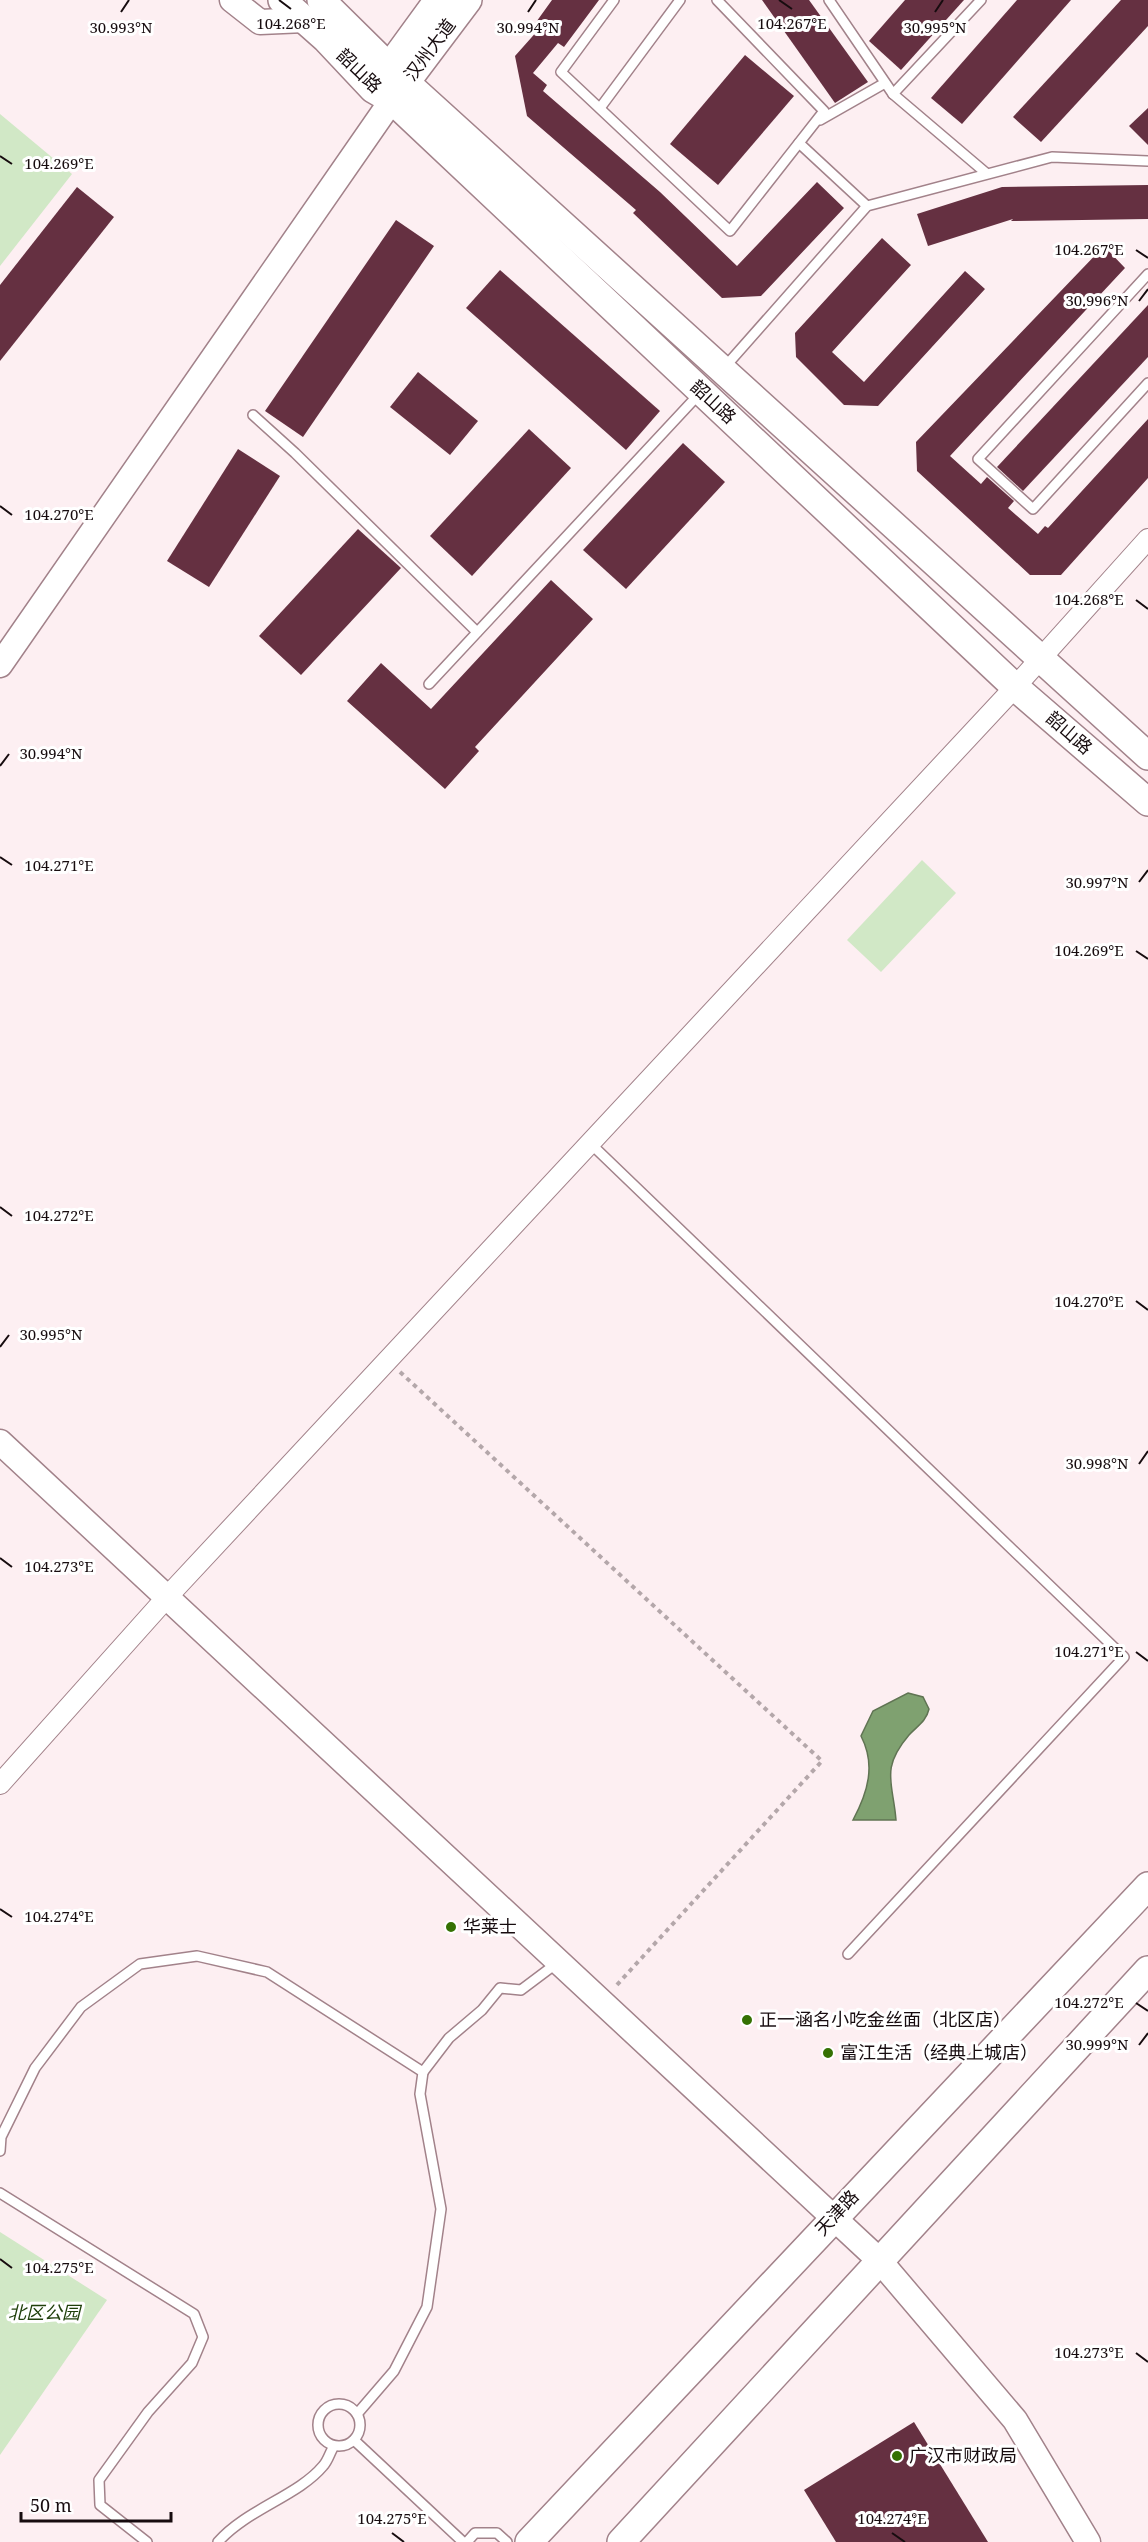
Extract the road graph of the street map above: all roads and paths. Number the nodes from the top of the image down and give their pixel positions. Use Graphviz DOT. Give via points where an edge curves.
graph roads {
  1 [pos="232,0"];
  2 [pos="282,0"];
  3 [pos="438,0"];
  4 [pos="468,0"];
  5 [pos="614,0"];
  6 [pos="680,0"];
  7 [pos="717,0"];
  8 [pos="829,0"];
  9 [pos="981,0"];
  10 [pos="318,6"];
  11 [pos="885,83"];
  12 [pos="390,85"];
  13 [pos="893,94"];
  14 [pos="600,108"];
  15 [pos="816,123"];
  16 [pos="799,143"];
  17 [pos="1148,161"];
  18 [pos="986,173"];
  19 [pos="867,206"];
  20 [pos="1148,274"];
  21 [pos="722,369"];
  22 [pos="1148,383"];
  23 [pos="701,391"];
  24 [pos="253,415"];
  25 [pos="1148,539"];
  26 [pos="477,632"];
  27 [pos="1040,659"];
  28 [pos="0,665"];
  29 [pos="429,684"];
  30 [pos="1015,687"];
  31 [pos="1148,756"];
  32 [pos="1148,802"];
  33 [pos="590,1143"];
  34 [pos="387,1361"];
  35 [pos="0,1442"];
  36 [pos="168,1596"];
  37 [pos="0,1784"];
  38 [pos="1148,1886"];
  39 [pos="848,1954"];
  40 [pos="560,1961"];
  41 [pos="1148,1970"];
  42 [pos="602,2000"];
  43 [pos="423,2072"];
  44 [pos="0,2151"];
  45 [pos="0,2193"];
  46 [pos="834,2216"];
  47 [pos="879,2260"];
  48 [pos="357,2414"];
  49 [pos="354,2440"];
  50 [pos="334,2446"];
  51 [pos="627,2540"];
  52 [pos="147,2542"];
  53 [pos="218,2542"];
  54 [pos="465,2542"];
  55 [pos="507,2542"];
  56 [pos="529,2542"];
  57 [pos="1088,2542"];
  1 -- 10 [label="street" via="260,22"];
  2 -- 10 [label="main road, 韶山路"];
  3 -- 12 [label="main road, 汉州大道"];
  4 -- 12 [label="main road, 汉州大道"];
  5 -- 14 [label="lane" via="561,72"];
  6 -- 14 [label="lane"];
  7 -- 15 [label="lane" via="824,111"];
  8 -- 11 [label="lane"];
  9 -- 13 [label="lane"];
  10 -- 12 [label="main road, 韶山路"];
  11 -- 13 [label="lane"];
  11 -- 15 [label="lane"];
  12 -- 21 [label="main road, 韶山路"];
  12 -- 23 [label="main road, 韶山路"];
  12 -- 28 [label="street"];
  13 -- 18 [label="lane"];
  14 -- 16 [label="lane" via="730,231"];
  15 -- 16 [label="lane"];
  16 -- 19 [label="lane"];
  17 -- 18 [label="lane" via="1052,157"];
  18 -- 19 [label="lane"];
  19 -- 21 [label="lane"];
  20 -- 22 [label="lane" via="978,459 1033,509"];
  21 -- 27 [label="main road, 韶山路"];
  23 -- 26 [label="lane"];
  23 -- 30 [label="main road, 韶山路"];
  24 -- 26 [label="lane"];
  25 -- 27 [label="street"];
  26 -- 29 [label="lane"];
  27 -- 30 [label="street"];
  27 -- 31 [label="main road, 韶山路"];
  30 -- 32 [label="main road, 韶山路"];
  30 -- 33 [label="street"];
  33 -- 34 [label="street"];
  33 -- 39 [label="lane" via="1124,1657"];
  34 -- 36 [label="street"];
  34 -- 42 [label="path" via="822,1761"];
  35 -- 36 [label="street"];
  36 -- 37 [label="street"];
  36 -- 40 [label="street"];
  38 -- 46 [label="main road, 天津路"];
  40 -- 42 [label="street"];
  40 -- 43 [label="lane" via="521,1990 500,1988 482,2010 449,2038"];
  41 -- 47 [label="main road"];
  42 -- 46 [label="street"];
  43 -- 44 [label="lane" via="267,1972 197,1956 140,1964 81,2007 35,2068 1,2137"];
  43 -- 48 [label="lane" via="420,2094 441,2209 427,2307 394,2371"];
  45 -- 52 [label="lane" via="194,2314 202,2337 192,2363 148,2412 99,2480 100,2505"];
  46 -- 47 [label="street"];
  46 -- 56 [label="main road, 天津路"];
  47 -- 51 [label="main road"];
  47 -- 57 [label="street" via="1016,2420"];
  48 -- 49 [label="lane" via="360,2427"];
  48 -- 50 [label="lane" via="340,2404 323,2412 319,2431"];
  49 -- 50 [label="lane"];
  49 -- 54 [label="lane"];
  50 -- 53 [label="lane" via="323,2466 231,2528"];
  54 -- 55 [label="lane" via="475,2533 497,2534"];
}
